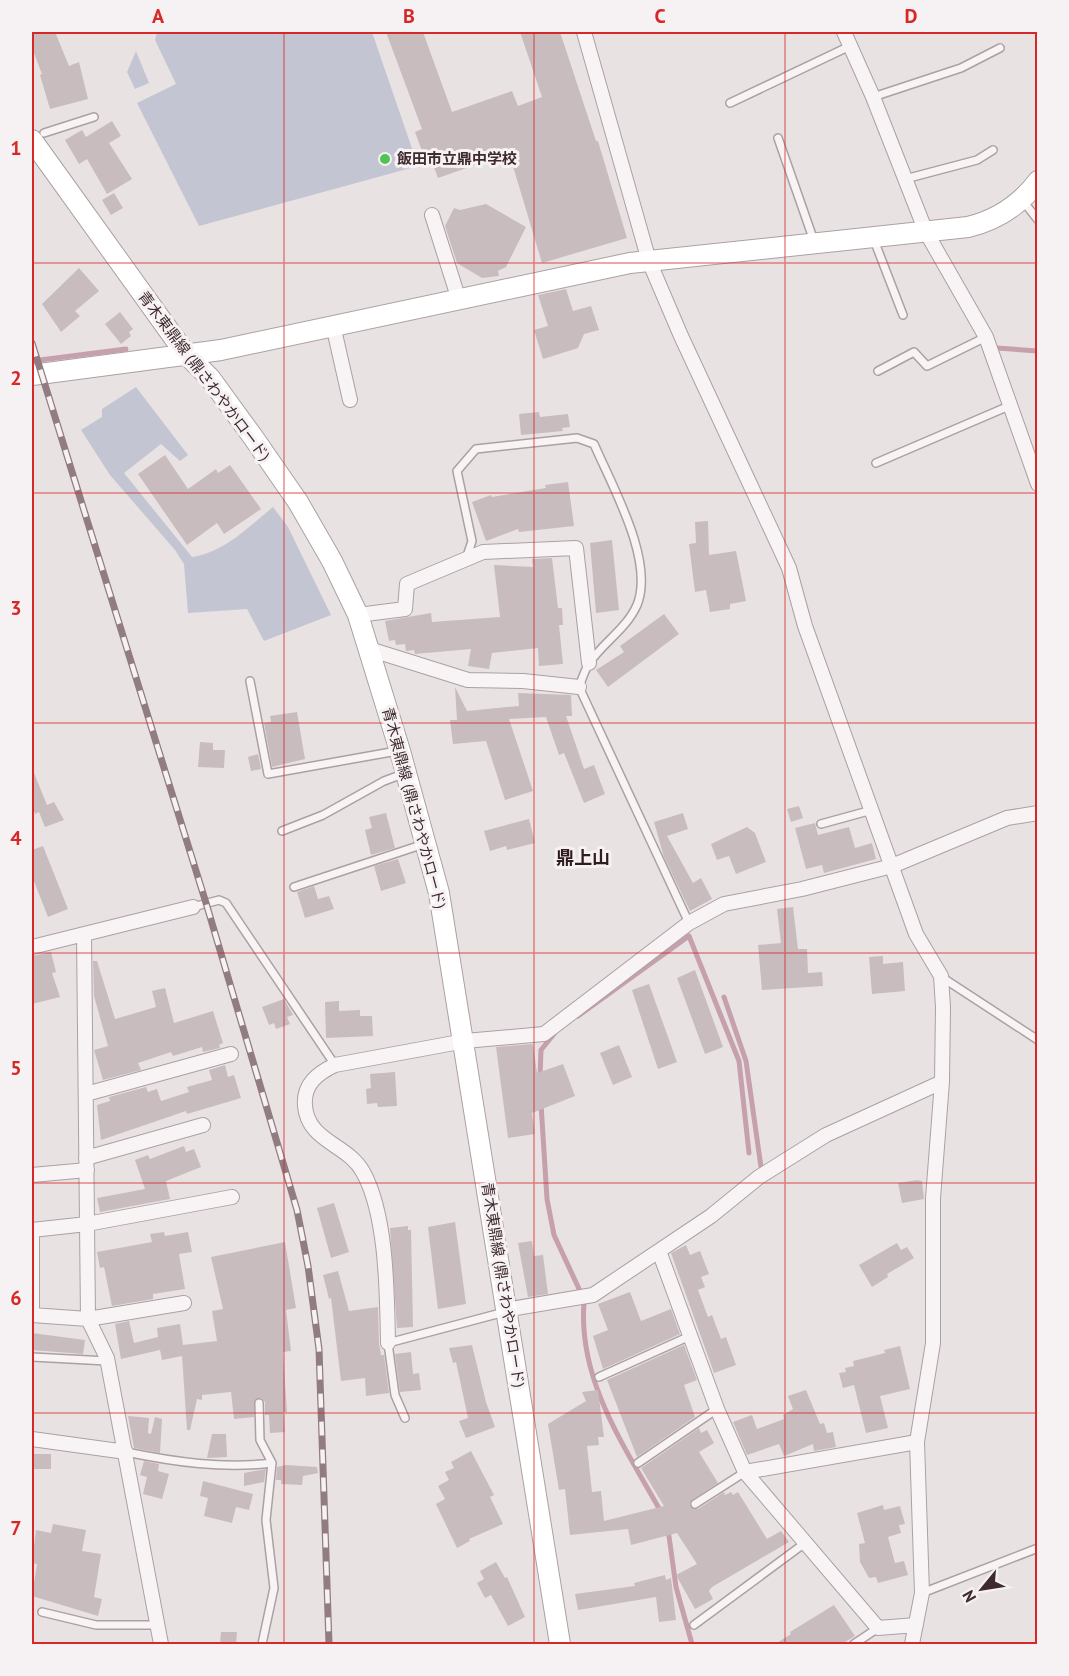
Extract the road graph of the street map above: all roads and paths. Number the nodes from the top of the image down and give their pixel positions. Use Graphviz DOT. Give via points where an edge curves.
graph roads {
  1 [pos="584,32"];
  2 [pos="847,36"];
  3 [pos="1000,48"];
  4 [pos="873,97"];
  5 [pos="730,103"];
  6 [pos="94,117"];
  7 [pos="38,137"];
  8 [pos="778,138"];
  9 [pos="993,150"];
  10 [pos="905,178"];
  11 [pos="1038,181"];
  12 [pos="1022,199"];
  13 [pos="432,215"];
  14 [pos="1038,220"];
  15 [pos="926,232"];
  16 [pos="873,237"];
  17 [pos="815,243"];
  18 [pos="649,261"];
  19 [pos="459,300"];
  20 [pos="903,315"];
  21 [pos="333,325"];
  22 [pos="986,337"];
  23 [pos="185,353"];
  24 [pos="878,371"];
  25 [pos="32,375"];
  26 [pos="350,400"];
  27 [pos="1009,406"];
  28 [pos="876,463"];
  29 [pos="1038,484"];
  30 [pos="466,559"];
  31 [pos="358,615"];
  32 [pos="369,649"];
  33 [pos="589,663"];
  34 [pos="250,681"];
  35 [pos="579,687"];
  36 [pos="400,751"];
  37 [pos="406,773"];
  38 [pos="872,810"];
  39 [pos="1038,813"];
  40 [pos="821,824"];
  41 [pos="282,831"];
  42 [pos="426,843"];
  43 [pos="892,866"];
  44 [pos="294,887"];
  45 [pos="193,907"];
  46 [pos="689,923"];
  47 [pos="84,934"];
  48 [pos="32,947"];
  49 [pos="941,976"];
  50 [pos="1038,1040"];
  51 [pos="465,1041"];
  52 [pos="231,1054"];
  53 [pos="335,1065"];
  54 [pos="942,1082"];
  55 [pos="86,1094"];
  56 [pos="203,1125"];
  57 [pos="86,1164"];
  58 [pos="32,1175"];
  59 [pos="232,1197"];
  60 [pos="87,1224"];
  61 [pos="658,1251"];
  62 [pos="184,1303"];
  63 [pos="501,1312"];
  64 [pos="32,1315"];
  65 [pos="88,1319"];
  66 [pos="690,1336"];
  67 [pos="388,1342"];
  68 [pos="32,1358"];
  69 [pos="107,1361"];
  70 [pos="599,1377"];
  71 [pos="259,1403"];
  72 [pos="717,1409"];
  73 [pos="405,1418"];
  74 [pos="32,1439"];
  75 [pos="917,1442"];
  76 [pos="126,1452"];
  77 [pos="272,1463"];
  78 [pos="638,1463"];
  79 [pos="745,1472"];
  80 [pos="695,1504"];
  81 [pos="805,1543"];
  82 [pos="1038,1548"];
  83 [pos="922,1593"];
  84 [pos="42,1612"];
  85 [pos="158,1625"];
  86 [pos="694,1625"];
  87 [pos="916,1625"];
  88 [pos="878,1628"];
  89 [pos="161,1644"];
  90 [pos="262,1644"];
  91 [pos="560,1644"];
  92 [pos="854,1644"];
  93 [pos="912,1644"];
  1 -- 18 [label="street"];
  2 -- 4 [label="street"];
  2 -- 5 [label="lane"];
  3 -- 4 [label="lane" via="961,68"];
  4 -- 10 [label="street"];
  6 -- 7 [label="lane"];
  7 -- 23 [label="main road, 青木東鼎線 (鼎さわやかロード)"];
  8 -- 17 [label="lane"];
  9 -- 10 [label="lane" via="977,160"];
  10 -- 15 [label="street"];
  11 -- 12 [label="main road"];
  12 -- 14 [label="lane"];
  12 -- 15 [label="main road" via="987,223"];
  13 -- 19 [label="street"];
  15 -- 16 [label="main road"];
  15 -- 22 [label="street"];
  16 -- 17 [label="main road"];
  16 -- 20 [label="lane"];
  17 -- 18 [label="main road"];
  18 -- 19 [label="main road"];
  18 -- 38 [label="street" via="789,568 805,626"];
  19 -- 21 [label="main road"];
  21 -- 23 [label="main road" via="221,350"];
  21 -- 26 [label="street"];
  22 -- 24 [label="lane" via="927,366 914,352"];
  22 -- 27 [label="street"];
  23 -- 25 [label="main road"];
  23 -- 31 [label="main road, 青木東鼎線 (鼎さわやかロード)" via="210,378 298,502"];
  27 -- 28 [label="lane"];
  27 -- 29 [label="street"];
  30 -- 31 [label="street" via="407,584 405,609"];
  30 -- 33 [label="street" via="483,552 576,548"];
  30 -- 33 [label="lane" via="472,541 457,471 476,449 577,438 594,444 634,539 642,574 637,605"];
  31 -- 32 [label="main road, 青木東鼎線 (鼎さわやかロード)"];
  32 -- 35 [label="street" via="468,680"];
  32 -- 36 [label="main road, 青木東鼎線 (鼎さわやかロード)"];
  33 -- 35 [label="lane"];
  34 -- 36 [label="lane" via="268,774"];
  35 -- 46 [label="lane"];
  36 -- 37 [label="main road, 青木東鼎線 (鼎さわやかロード)"];
  37 -- 41 [label="lane"];
  37 -- 42 [label="main road, 青木東鼎線 (鼎さわやかロード)"];
  38 -- 40 [label="lane"];
  38 -- 43 [label="street"];
  39 -- 43 [label="street" via="1007,818"];
  42 -- 44 [label="lane"];
  42 -- 51 [label="main road, 青木東鼎線 (鼎さわやかロード)" via="439,893"];
  43 -- 46 [label="street" via="724,904"];
  43 -- 49 [label="street" via="916,934"];
  45 -- 47 [label="street"];
  45 -- 53 [label="lane" via="219,900 226,903"];
  46 -- 51 [label="street" via="544,1034"];
  47 -- 48 [label="street"];
  47 -- 55 [label="street"];
  49 -- 50 [label="lane"];
  49 -- 54 [label="street"];
  51 -- 53 [label="street"];
  51 -- 63 [label="main road, 青木東鼎線 (鼎さわやかロード)"];
  52 -- 55 [label="street"];
  53 -- 67 [label="street" via="316,1074 305,1105 308,1120 318,1134 349,1154 373,1193 381,1241"];
  54 -- 61 [label="street" via="826,1135 759,1177 711,1216"];
  54 -- 75 [label="street" via="933,1198 933,1343"];
  55 -- 57 [label="street"];
  56 -- 57 [label="street"];
  57 -- 58 [label="street"];
  57 -- 60 [label="street"];
  59 -- 60 [label="street"];
  60 -- 64 [label="street" via="32,1230"];
  60 -- 65 [label="street"];
  61 -- 63 [label="street" via="593,1295"];
  61 -- 66 [label="street"];
  62 -- 65 [label="street"];
  63 -- 67 [label="lane"];
  63 -- 91 [label="main road, 青木東鼎線 (鼎さわやかロード)"];
  64 -- 65 [label="street"];
  65 -- 69 [label="street"];
  66 -- 70 [label="lane"];
  66 -- 72 [label="street"];
  67 -- 73 [label="lane" via="395,1395"];
  68 -- 69 [label="lane"];
  69 -- 76 [label="street"];
  71 -- 77 [label="lane" via="260,1440"];
  72 -- 78 [label="lane"];
  72 -- 79 [label="street"];
  74 -- 76 [label="street"];
  75 -- 79 [label="street"];
  75 -- 83 [label="street"];
  76 -- 77 [label="lane" via="176,1462 244,1466"];
  76 -- 85 [label="street"];
  77 -- 90 [label="lane" via="266,1520 274,1588"];
  79 -- 80 [label="lane"];
  79 -- 81 [label="street"];
  81 -- 86 [label="lane"];
  81 -- 88 [label="street"];
  82 -- 83 [label="lane"];
  83 -- 87 [label="street"];
  84 -- 85 [label="lane" via="96,1625"];
  85 -- 89 [label="street"];
  87 -- 88 [label="street"];
  87 -- 93 [label="street"];
  88 -- 92 [label="lane"];
}
